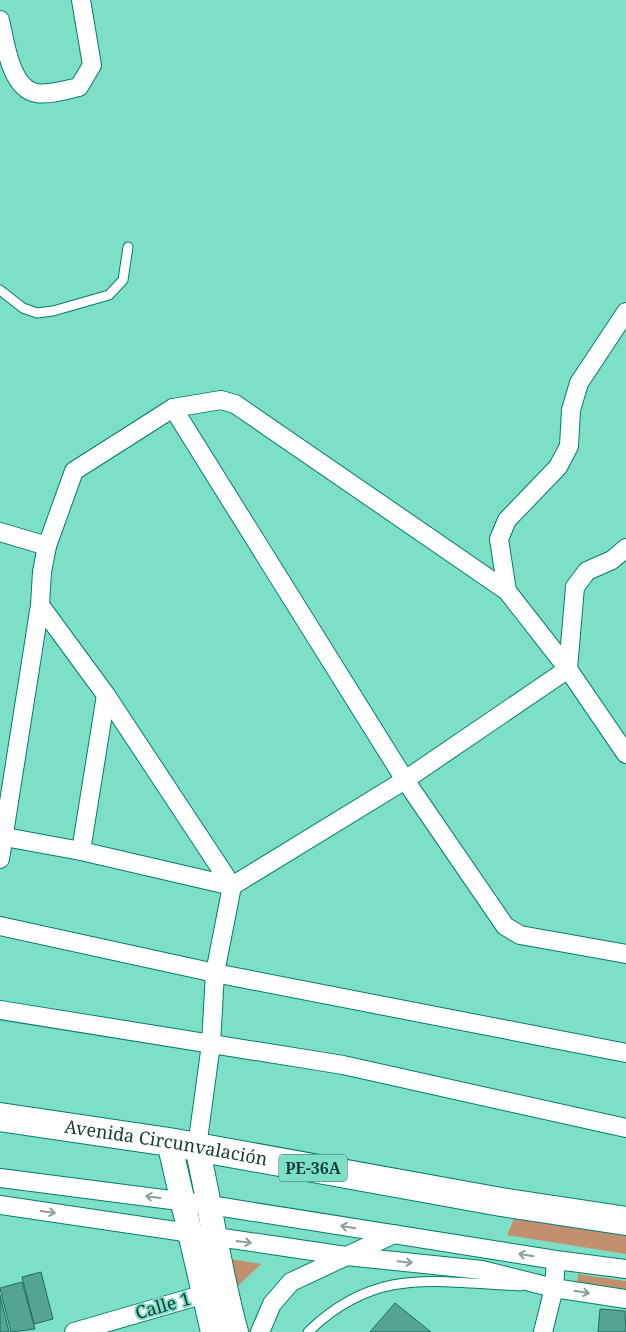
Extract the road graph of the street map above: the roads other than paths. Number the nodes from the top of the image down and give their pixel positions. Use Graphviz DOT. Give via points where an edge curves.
graph roads {
  1 [pos="80,0"];
  2 [pos="0,20"];
  3 [pos="128,247"];
  4 [pos="0,290"];
  5 [pos="626,312"];
  6 [pos="173,408"];
  7 [pos="0,532"];
  8 [pos="48,546"];
  9 [pos="626,548"];
  10 [pos="507,591"];
  11 [pos="40,606"];
  12 [pos="568,668"];
  13 [pos="106,695"];
  14 [pos="626,754"];
  15 [pos="405,780"];
  16 [pos="2,836"];
  17 [pos="81,851"];
  18 [pos="0,859"];
  19 [pos="232,886"];
  20 [pos="0,926"];
  21 [pos="626,954"];
  22 [pos="215,973"];
  23 [pos="0,1010"];
  24 [pos="211,1044"];
  25 [pos="626,1053"];
  26 [pos="0,1117"];
  27 [pos="626,1128"];
  28 [pos="168,1142"];
  29 [pos="197,1147"];
  30 [pos="0,1178"];
  31 [pos="182,1201"];
  32 [pos="0,1205"];
  33 [pos="210,1205"];
  34 [pos="626,1221"];
  35 [pos="189,1233"];
  36 [pos="394,1234"];
  37 [pos="217,1238"];
  38 [pos="346,1256"];
  39 [pos="556,1260"];
  40 [pos="626,1269"];
  41 [pos="554,1288"];
  42 [pos="214,1292"];
  43 [pos="626,1300"];
  44 [pos="74,1332"];
  45 [pos="213,1332"];
  46 [pos="236,1332"];
  47 [pos="260,1332"];
  48 [pos="308,1332"];
  49 [pos="543,1332"];
  1 -- 2 [label="street" via="92,66 79,87 36,93 22,85 8,57"];
  3 -- 4 [label="lane" via="123,280 108,295 37,313 23,308"];
  5 -- 10 [label="street" via="579,382 571,410 569,446 558,467 507,520 499,539"];
  6 -- 8 [label="street" via="74,471"];
  6 -- 10 [label="street" via="221,400 235,404"];
  6 -- 15 [label="street"];
  7 -- 8 [label="street"];
  8 -- 11 [label="street" via="42,572"];
  9 -- 12 [label="street" via="612,560 587,571 575,587"];
  10 -- 12 [label="street"];
  11 -- 13 [label="street"];
  11 -- 16 [label="street"];
  12 -- 14 [label="street"];
  12 -- 15 [label="street"];
  13 -- 17 [label="street"];
  13 -- 19 [label="street"];
  15 -- 19 [label="street"];
  15 -- 21 [label="street" via="504,926 520,935"];
  16 -- 17 [label="street"];
  16 -- 18 [label="street"];
  17 -- 19 [label="street"];
  19 -- 22 [label="street"];
  20 -- 22 [label="street"];
  22 -- 24 [label="street"];
  22 -- 25 [label="street"];
  23 -- 24 [label="street"];
  24 -- 27 [label="street" via="343,1065"];
  24 -- 29 [label="street"];
  26 -- 28 [label="highway, Avenida Circunvalación / PE-36A"];
  28 -- 29 [label="highway, Avenida Circunvalación / PE-36A"];
  28 -- 31 [label="street"];
  29 -- 33 [label="street"];
  29 -- 34 [label="highway, Avenida Circunvalación / PE-36A" via="501,1202"];
  31 -- 30 [label="street, one-way"];
  31 -- 33 [label="street"];
  31 -- 35 [label="street"];
  32 -- 35 [label="street, one-way"];
  36 -- 33 [label="street, one-way"];
  33 -- 37 [label="street"];
  35 -- 37 [label="street"];
  35 -- 42 [label="street"];
  36 -- 38 [label="street"];
  39 -- 36 [label="street, one-way"];
  37 -- 38 [label="street, one-way"];
  37 -- 42 [label="street"];
  38 -- 41 [label="street, one-way" via="482,1270"];
  38 -- 47 [label="street" via="291,1282 272,1304"];
  39 -- 40 [label="street"];
  39 -- 41 [label="street"];
  41 -- 43 [label="street, one-way"];
  41 -- 48 [label="lane" via="429,1281 397,1283 374,1288 350,1299 326,1314"];
  41 -- 49 [label="street"];
  42 -- 44 [label="street, Calle 1"];
  42 -- 45 [label="street"];
  42 -- 46 [label="street"];
}
